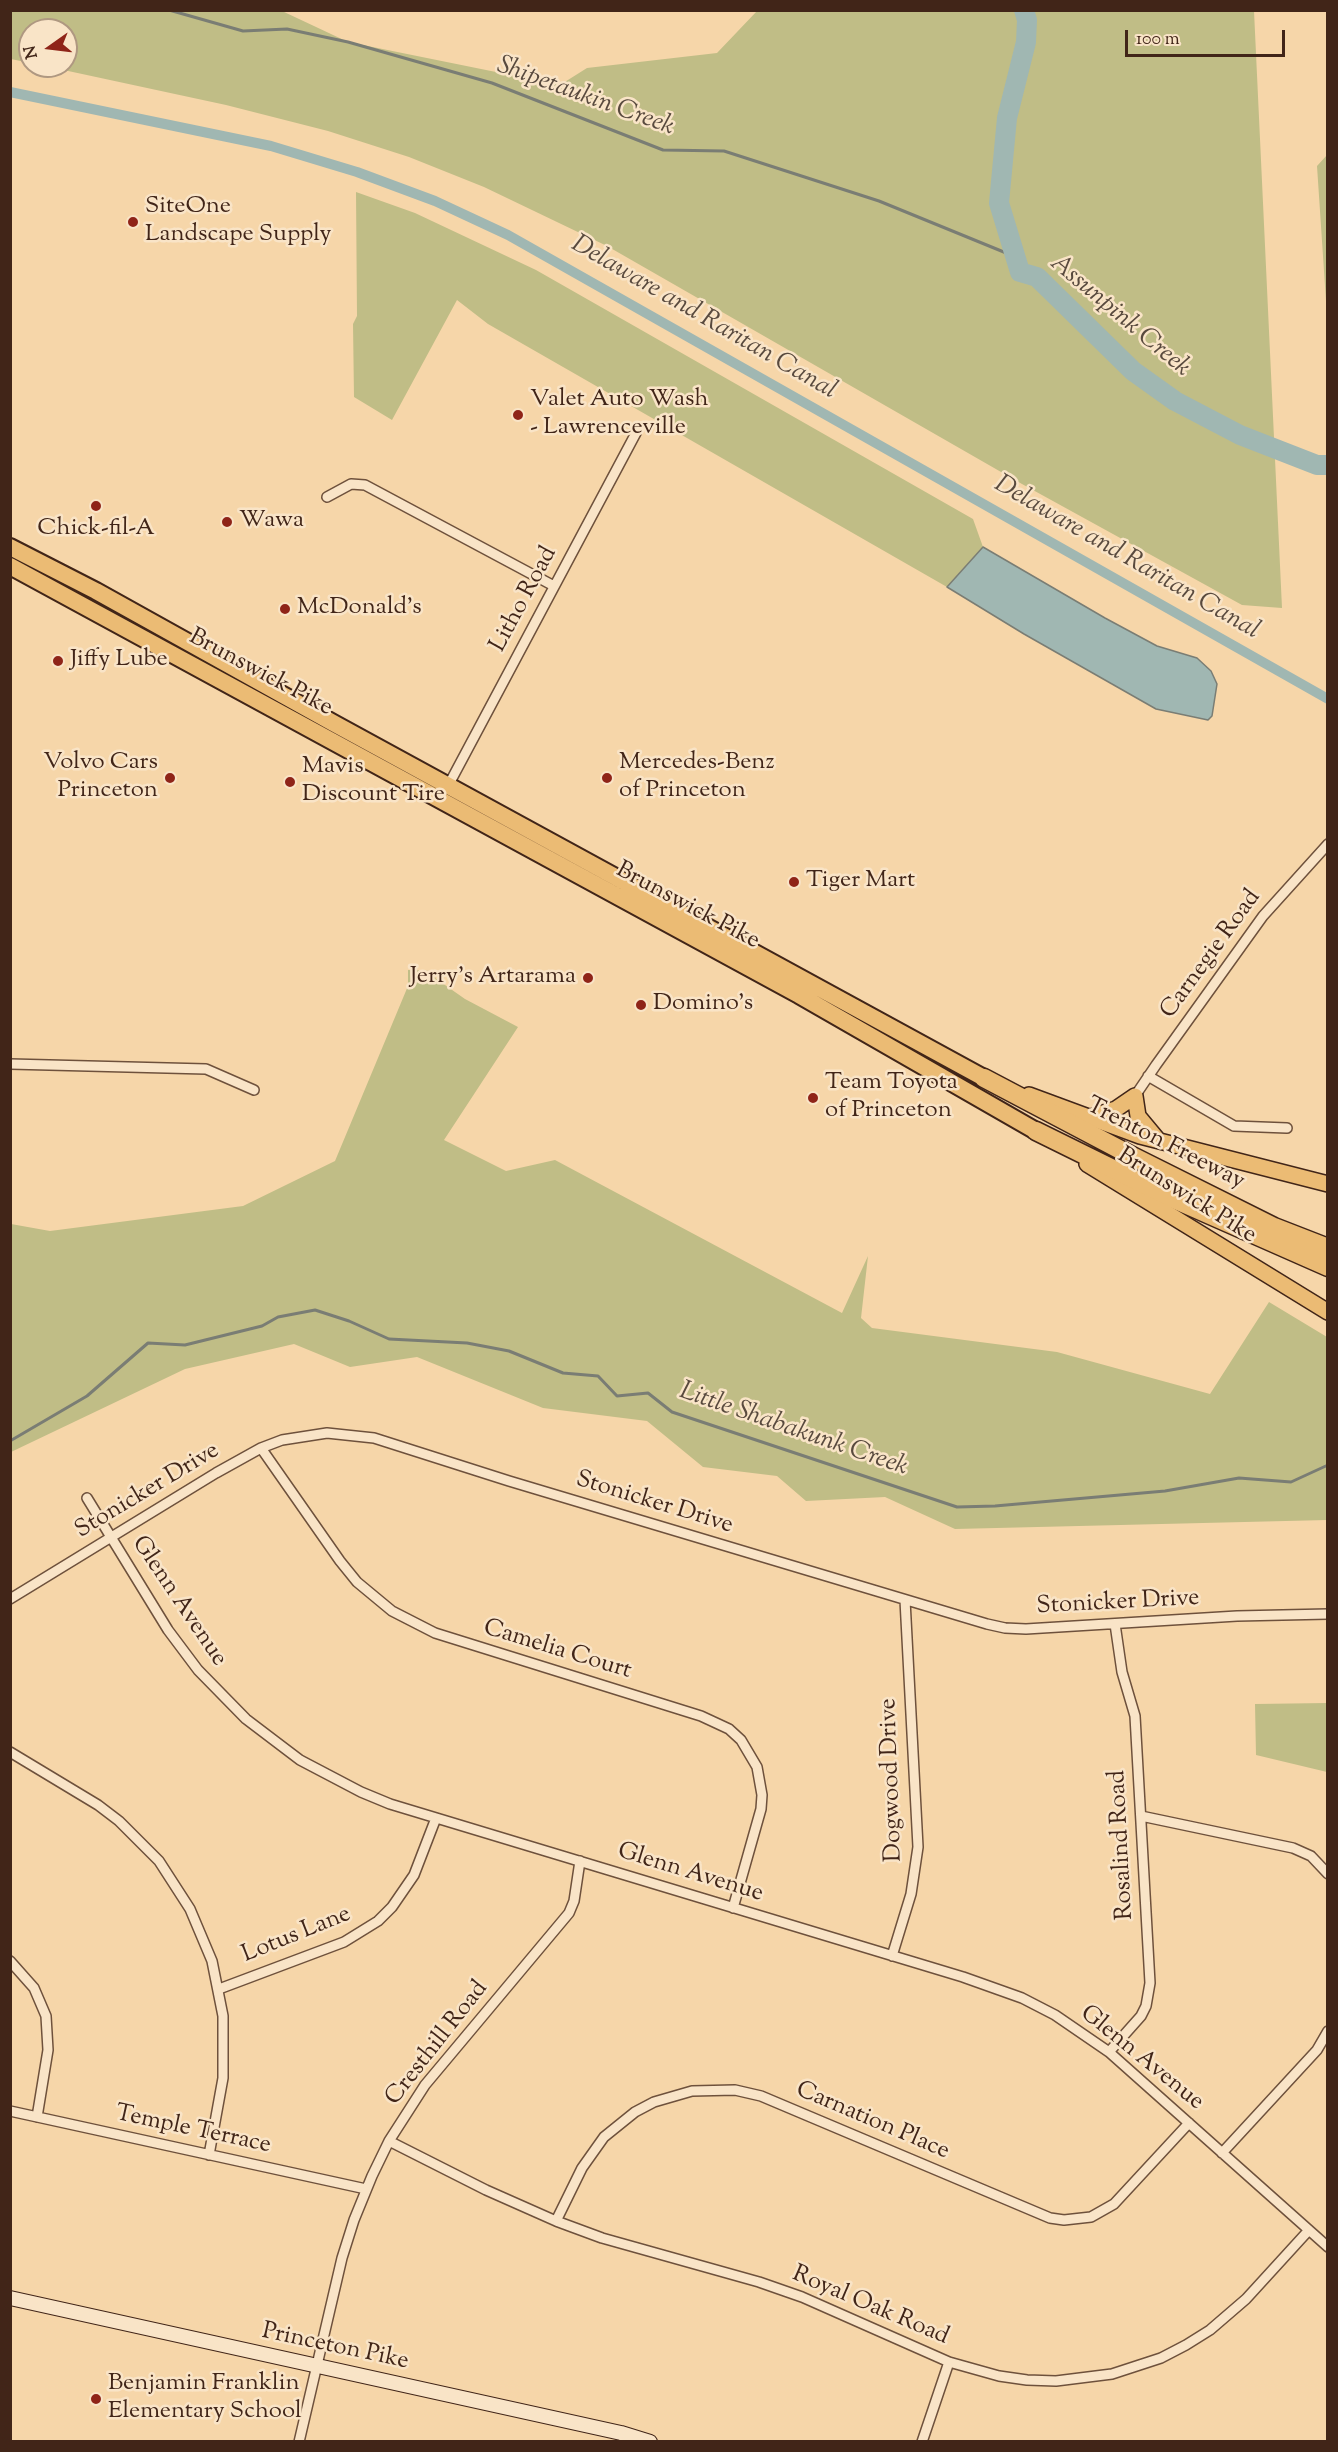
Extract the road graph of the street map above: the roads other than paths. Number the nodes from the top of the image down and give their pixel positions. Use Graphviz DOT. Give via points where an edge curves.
graph roads {
  1 [pos="636,433"];
  2 [pos="327,496"];
  3 [pos="10,547"];
  4 [pos="10,566"];
  5 [pos="554,586"];
  6 [pos="448,786"];
  7 [pos="1328,844"];
  8 [pos="10,1064"];
  9 [pos="1148,1076"];
  10 [pos="984,1078"];
  11 [pos="254,1090"];
  12 [pos="1135,1096"];
  13 [pos="1091,1118"];
  14 [pos="1287,1128"];
  15 [pos="1036,1131"];
  16 [pos="1158,1140"];
  17 [pos="1328,1184"];
  18 [pos="1328,1248"];
  19 [pos="1328,1267"];
  20 [pos="1328,1312"];
  21 [pos="261,1448"];
  22 [pos="87,1498"];
  23 [pos="111,1537"];
  24 [pos="10,1599"];
  25 [pos="905,1600"];
  26 [pos="1328,1614"];
  27 [pos="1116,1624"];
  28 [pos="10,1752"];
  29 [pos="1141,1816"];
  30 [pos="436,1818"];
  31 [pos="580,1861"];
  32 [pos="1328,1875"];
  33 [pos="733,1908"];
  34 [pos="892,1956"];
  35 [pos="10,1961"];
  36 [pos="219,1989"];
  37 [pos="1328,2031"];
  38 [pos="1109,2052"];
  39 [pos="10,2111"];
  40 [pos="37,2117"];
  41 [pos="1189,2123"];
  42 [pos="389,2141"];
  43 [pos="1222,2153"];
  44 [pos="209,2155"];
  45 [pos="366,2189"];
  46 [pos="556,2221"];
  47 [pos="1309,2230"];
  48 [pos="1328,2247"];
  49 [pos="10,2298"];
  50 [pos="950,2362"];
  51 [pos="317,2367"];
  52 [pos="299,2442"];
  53 [pos="650,2442"];
  54 [pos="922,2442"];
  1 -- 5 [label="street, Litho Road"];
  2 -- 5 [label="street" via="351,484 365,485"];
  3 -- 6 [label="highway, Brunswick Pike"];
  4 -- 15 [label="highway, Brunswick Pike" via="799,995"];
  5 -- 6 [label="street, Litho Road"];
  6 -- 10 [label="highway, Brunswick Pike"];
  7 -- 9 [label="street, Carnegie Road" via="1263,916"];
  8 -- 11 [label="street" via="206,1069"];
  9 -- 12 [label="street, Carnegie Road"];
  9 -- 14 [label="street" via="1234,1126"];
  10 -- 13 [label="main road, Brunswick Pike"];
  10 -- 18 [label="highway, Trenton Freeway" via="1264,1222"];
  12 -- 13 [label="main road" via="1116,1109"];
  12 -- 16 [label="main road" via="1138,1116"];
  13 -- 16 [label="main road, Brunswick Pike"];
  15 -- 19 [label="highway, Trenton Freeway" via="1176,1200"];
  15 -- 20 [label="main road, Brunswick Pike"];
  16 -- 17 [label="main road, Brunswick Pike"];
  21 -- 23 [label="street, Stonicker Drive"];
  21 -- 25 [label="street, Stonicker Drive" via="282,1440 327,1433 374,1438"];
  21 -- 33 [label="street, Camelia Court" via="340,1562 392,1611 435,1633 701,1716 729,1729 741,1740 757,1767 762,1795"];
  22 -- 23 [label="street, Glenn Avenue"];
  23 -- 24 [label="street, Stonicker Drive"];
  23 -- 30 [label="street, Glenn Avenue" via="179,1646 223,1698 269,1739 327,1776 380,1800"];
  25 -- 27 [label="street, Stonicker Drive" via="1005,1628"];
  25 -- 34 [label="street, Dogwood Drive" via="918,1847 911,1894"];
  26 -- 27 [label="street, Stonicker Drive"];
  27 -- 29 [label="street, Rosalind Road" via="1122,1672 1135,1716"];
  28 -- 36 [label="street" via="98,1805 159,1861 190,1909"];
  29 -- 32 [label="street" via="1293,1848 1311,1856"];
  29 -- 38 [label="street, Rosalind Road" via="1149,1994 1141,2016"];
  30 -- 31 [label="street, Glenn Avenue"];
  30 -- 36 [label="street, Lotus Lane" via="414,1875 378,1921 344,1942"];
  31 -- 33 [label="street, Glenn Avenue"];
  31 -- 42 [label="street, Cresthill Road" via="574,1901 561,1924 442,2063"];
  33 -- 34 [label="street, Glenn Avenue"];
  34 -- 38 [label="street, Glenn Avenue" via="1022,1998"];
  35 -- 40 [label="street" via="34,1988 46,2016 48,2050"];
  36 -- 44 [label="street" via="225,2047"];
  37 -- 43 [label="street" via="1317,2050"];
  38 -- 41 [label="street, Glenn Avenue"];
  39 -- 40 [label="street, Temple Terrace"];
  40 -- 44 [label="street, Temple Terrace"];
  41 -- 43 [label="street, Glenn Avenue"];
  41 -- 46 [label="street, Carnation Place" via="1114,2204 1091,2217 1064,2220 1050,2218 761,2096 735,2091 692,2091 635,2112 604,2138 582,2168"];
  42 -- 45 [label="street, Cresthill Road"];
  42 -- 46 [label="street, Royal Oak Road"];
  43 -- 47 [label="street, Glenn Avenue"];
  44 -- 45 [label="street, Temple Terrace"];
  45 -- 51 [label="street, Cresthill Road" via="342,2258"];
  46 -- 50 [label="street, Royal Oak Road" via="802,2297"];
  47 -- 48 [label="street, Glenn Avenue"];
  47 -- 50 [label="street, Royal Oak Road" via="1228,2315 1186,2345 1139,2367 1056,2381 999,2376"];
  49 -- 51 [label="main road, Princeton Pike"];
  50 -- 54 [label="street"];
  51 -- 52 [label="street, Cresthill Road"];
  51 -- 53 [label="main road, Princeton Pike"];
}
